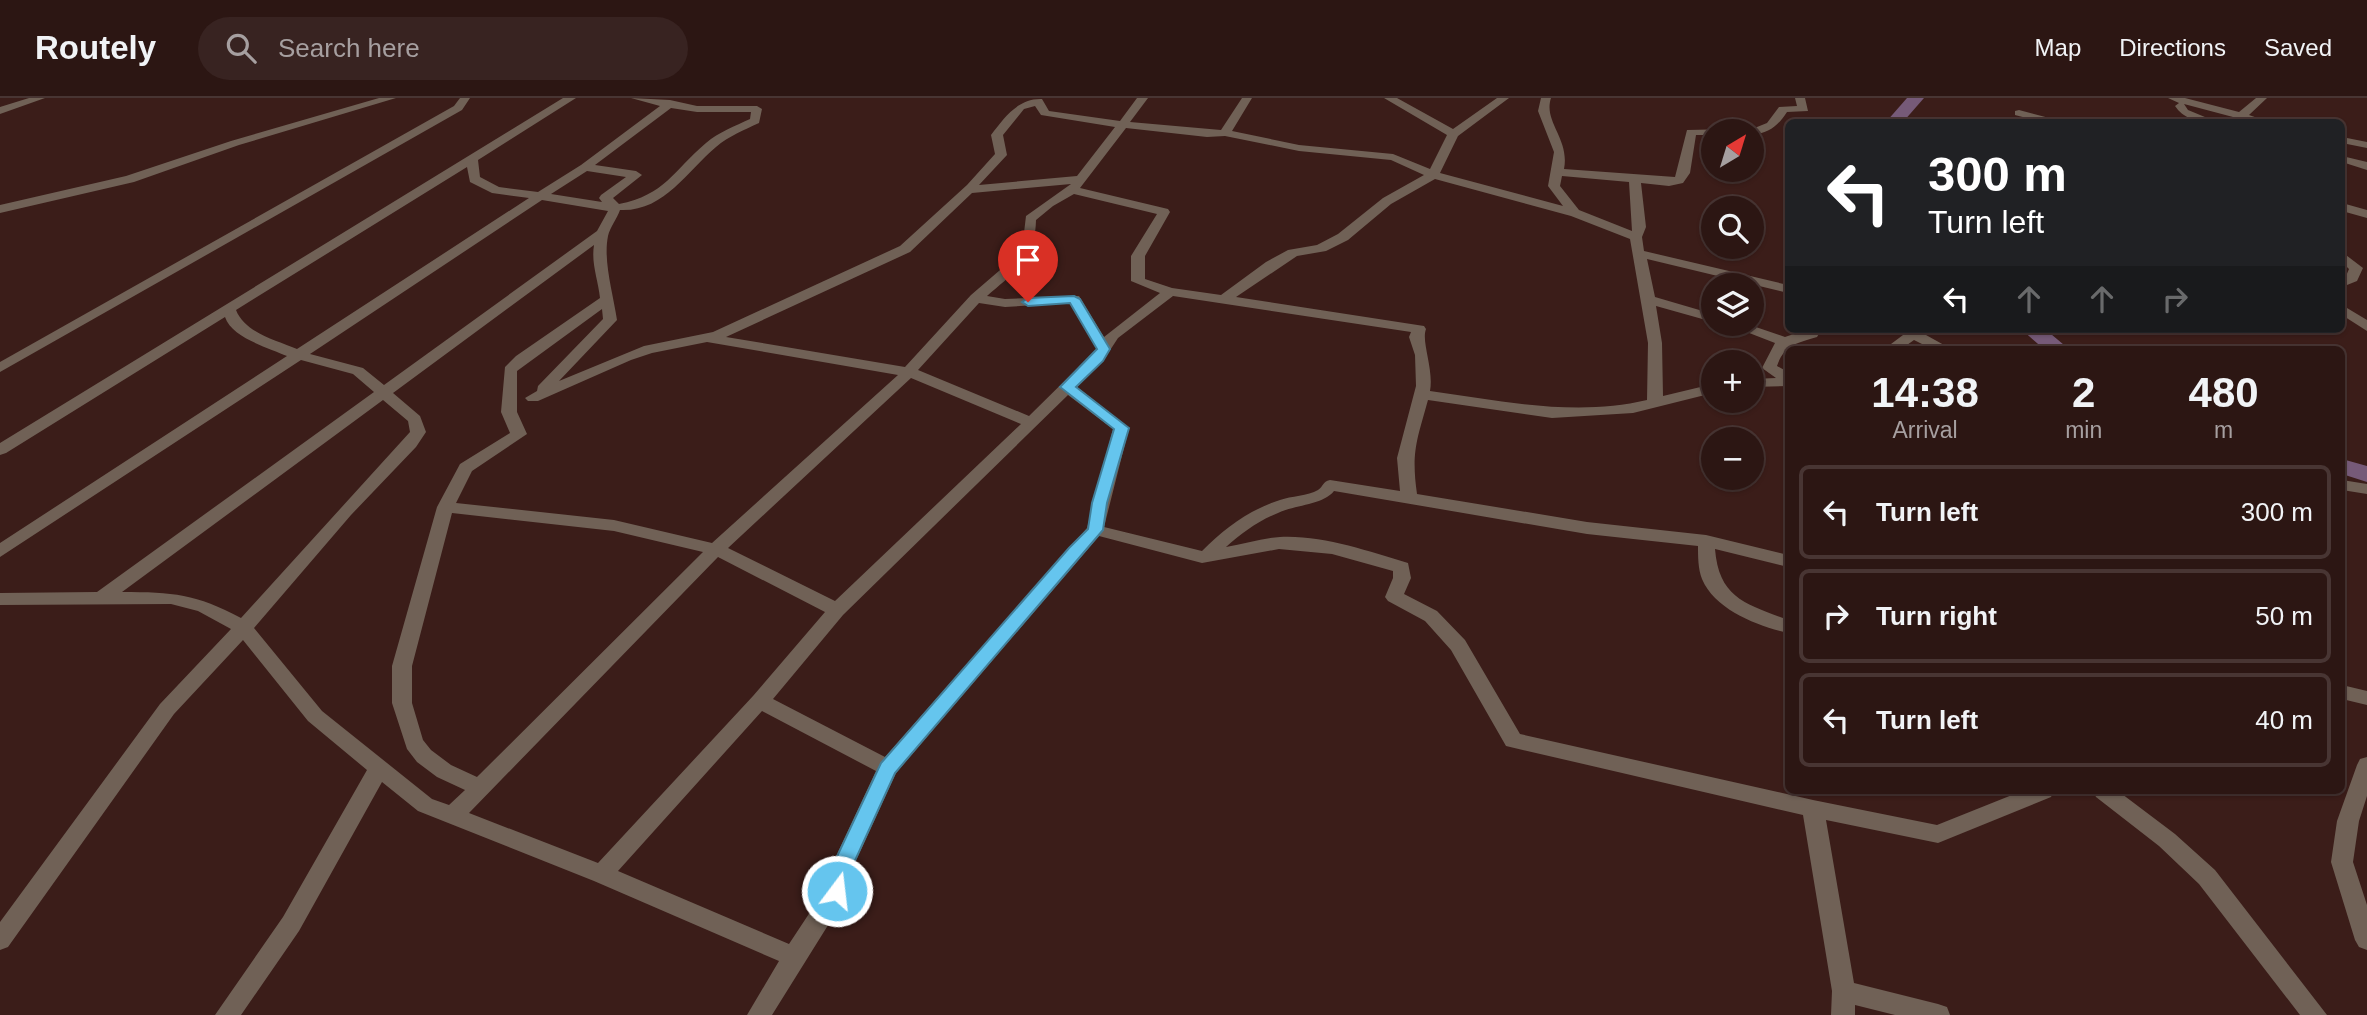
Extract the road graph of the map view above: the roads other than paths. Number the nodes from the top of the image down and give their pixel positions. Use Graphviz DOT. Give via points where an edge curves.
graph roads {
  1 [pos="40,98"];
  2 [pos="391,98"];
  3 [pos="465,98"];
  4 [pos="571,98"];
  5 [pos="636,98"];
  6 [pos="1143,98"];
  7 [pos="1247,98"];
  8 [pos="1389,98"];
  9 [pos="1504,98"];
  10 [pos="1546,98"];
  11 [pos="1800,98"];
  12 [pos="2171,98"];
  13 [pos="2262,98"];
  14 [pos="666,100"];
  15 [pos="0,111"];
  16 [pos="2019,113"];
  17 [pos="2042,119"];
  18 [pos="2203,119"];
  19 [pos="2234,119"];
  20 [pos="2238,119"];
  21 [pos="1121,124"];
  22 [pos="1764,128"];
  23 [pos="1701,132"];
  24 [pos="1225,133"];
  25 [pos="1453,134"];
  26 [pos="2345,141"];
  27 [pos="2367,145"];
  28 [pos="472,159"];
  29 [pos="2345,160"];
  30 [pos="2367,166"];
  31 [pos="585,167"];
  32 [pos="1556,172"];
  33 [pos="1433,175"];
  34 [pos="1635,178"];
  35 [pos="1077,184"];
  36 [pos="969,190"];
  37 [pos="542,195"];
  38 [pos="605,206"];
  39 [pos="622,207"];
  40 [pos="2345,208"];
  41 [pos="2345,208"];
  42 [pos="0,209"];
  43 [pos="1575,213"];
  44 [pos="2367,214"];
  45 [pos="2367,220"];
  46 [pos="602,233"];
  47 [pos="1636,237"];
  48 [pos="1638,253"];
  49 [pos="2345,258"];
  50 [pos="2361,269"];
  51 [pos="2345,282"];
  52 [pos="1785,288"];
  53 [pos="1170,292"];
  54 [pos="976,298"];
  55 [pos="1224,299"];
  56 [pos="1647,299"];
  57 [pos="606,300"];
  58 [pos="229,309"];
  59 [pos="2345,311"];
  60 [pos="1701,315"];
  61 [pos="2367,327"];
  62 [pos="1764,333"];
  63 [pos="1813,333"];
  64 [pos="1906,333"];
  65 [pos="1909,333"];
  66 [pos="709,338"];
  67 [pos="1784,343"];
  68 [pos="1894,346"];
  69 [pos="1937,346"];
  70 [pos="1104,349"];
  71 [pos="298,355"];
  72 [pos="0,368"];
  73 [pos="909,372"];
  74 [pos="1785,378"];
  75 [pos="1785,380"];
  76 [pos="1764,382"];
  77 [pos="1067,387"];
  78 [pos="1701,392"];
  79 [pos="382,394"];
  80 [pos="1424,395"];
  81 [pos="533,398"];
  82 [pos="1655,403"];
  83 [pos="509,412"];
  84 [pos="1030,422"];
  85 [pos="0,450"];
  86 [pos="2345,485"];
  87 [pos="2367,489"];
  88 [pos="1409,496"];
  89 [pos="445,507"];
  90 [pos="1096,530"];
  91 [pos="1706,541"];
  92 [pos="716,549"];
  93 [pos="0,551"];
  94 [pos="1207,556"];
  95 [pos="1785,560"];
  96 [pos="0,599"];
  97 [pos="100,599"];
  98 [pos="837,610"];
  99 [pos="1785,626"];
  100 [pos="243,627"];
  101 [pos="2345,693"];
  102 [pos="2367,698"];
  103 [pos="760,701"];
  104 [pos="2367,765"];
  105 [pos="379,768"];
  106 [pos="888,768"];
  107 [pos="479,787"];
  108 [pos="2037,794"];
  109 [pos="2107,794"];
  110 [pos="1813,809"];
  111 [pos="452,816"];
  112 [pos="602,874"];
  113 [pos="0,940"];
  114 [pos="2367,940"];
  115 [pos="794,957"];
  116 [pos="1844,1003"];
  117 [pos="227,1015"];
  118 [pos="759,1015"];
  119 [pos="1938,1015"];
  120 [pos="2315,1015"];
  1 -- 15 [label="street"];
  2 -- 42 [label="street" via="130,179"];
  3 -- 72 [label="street" via="458,108"];
  4 -- 28 [label="street"];
  5 -- 14 [label="street"];
  6 -- 21 [label="street"];
  7 -- 24 [label="street"];
  8 -- 25 [label="street"];
  9 -- 25 [label="street"];
  10 -- 32 [label="street" via="1544,114 1560,149"];
  11 -- 22 [label="street" via="1804,109 1783,109 1777,120"];
  12 -- 18 [label="street" via="2184,112"];
  12 -- 19 [label="street"];
  13 -- 20 [label="street"];
  14 -- 31 [label="street"];
  14 -- 39 [label="street" via="696,109 757,108 755,121 711,145 662,192 634,208"];
  16 -- 17 [label="street"];
  21 -- 24 [label="street"];
  21 -- 35 [label="street"];
  21 -- 36 [label="street" via="1045,113 1038,101 1020,107 998,135 1000,155"];
  23 -- 34 [label="street" via="1691,132 1679,180"];
  24 -- 33 [label="street" via="1298,148 1393,157"];
  25 -- 33 [label="street"];
  26 -- 27 [label="street"];
  28 -- 37 [label="street" via="474,179 496,190"];
  28 -- 58 [label="street"];
  29 -- 30 [label="street"];
  31 -- 37 [label="street"];
  31 -- 46 [label="street" via="636,175 605,198 614,211"];
  32 -- 34 [label="street"];
  32 -- 43 [label="street" via="1553,186"];
  33 -- 43 [label="street"];
  33 -- 55 [label="street" via="1387,201 1343,237 1321,248 1293,253"];
  34 -- 47 [label="street" via="1640,227"];
  35 -- 36 [label="street"];
  35 -- 53 [label="street" via="1164,212 1138,256 1139,281"];
  35 -- 54 [label="street" via="1031,219 1029,241 1020,260"];
  36 -- 66 [label="street" via="905,249"];
  37 -- 38 [label="street"];
  37 -- 71 [label="street"];
  40 -- 44 [label="street"];
  41 -- 45 [label="street"];
  43 -- 47 [label="street"];
  46 -- 57 [label="street" via="598,262"];
  46 -- 79 [label="street"];
  47 -- 48 [label="street"];
  48 -- 52 [label="street"];
  48 -- 56 [label="street"];
  49 -- 50 [label="street"];
  50 -- 51 [label="street"];
  53 -- 55 [label="street"];
  53 -- 70 [label="street" via="1113,335"];
  54 -- 70 [label="street" via="1005,303 1074,299"];
  54 -- 73 [label="street"];
  55 -- 80 [label="street" via="1419,329 1416,337 1422,350"];
  56 -- 60 [label="street"];
  56 -- 82 [label="street" via="1655,343"];
  57 -- 81 [label="street" via="608,325"];
  57 -- 83 [label="street" via="510,370"];
  58 -- 71 [label="street" via="234,323"];
  58 -- 85 [label="street"];
  59 -- 61 [label="street"];
  62 -- 67 [label="street"];
  63 -- 67 [label="street"];
  64 -- 68 [label="street"];
  65 -- 69 [label="street"];
  66 -- 73 [label="street"];
  66 -- 81 [label="street" via="649,349"];
  67 -- 74 [label="street" via="1774,351 1769,368"];
  70 -- 77 [label="street"];
  71 -- 79 [label="street" via="358,371"];
  71 -- 93 [label="street"];
  73 -- 84 [label="street"];
  73 -- 92 [label="street"];
  75 -- 76 [label="street"];
  77 -- 84 [label="street"];
  77 -- 90 [label="street" via="1121,428"];
  78 -- 82 [label="street"];
  79 -- 97 [label="street"];
  79 -- 100 [label="street" via="415,419 418,432 411,444"];
  80 -- 82 [label="street" via="1552,413"];
  80 -- 88 [label="street" via="1405,459"];
  81 -- 83 [label="street"];
  83 -- 89 [label="street" via="519,434 466,468"];
  84 -- 98 [label="street"];
  86 -- 87 [label="street"];
  88 -- 91 [label="street" via="1587,528"];
  88 -- 94 [label="street" via="1329,485 1323,494 1295,499 1239,524"];
  89 -- 92 [label="street" via="621,527"];
  89 -- 107 [label="street" via="402,666 402,703 414,743 424,756"];
  90 -- 94 [label="street"];
  90 -- 106 [label="street"];
  91 -- 95 [label="street"];
  91 -- 99 [label="street" via="1710,577 1717,590 1730,601"];
  92 -- 98 [label="street"];
  92 -- 107 [label="street"];
  94 -- 110 [label="street" via="1279,542 1332,548 1402,567 1394,597 1431,617 1458,645 1513,740"];
  96 -- 97 [label="street"];
  97 -- 100 [label="street" via="171,598 204,606"];
  98 -- 103 [label="street"];
  100 -- 105 [label="street" via="314,716"];
  100 -- 113 [label="street" via="167,709"];
  101 -- 102 [label="street"];
  103 -- 106 [label="street"];
  103 -- 112 [label="street"];
  104 -- 114 [label="street" via="2348,821 2342,862"];
  105 -- 111 [label="street" via="425,805"];
  105 -- 117 [label="street" via="285,934"];
  106 -- 115 [label="street" via="842,867 837,891"];
  107 -- 111 [label="street"];
  108 -- 110 [label="street" via="1938,834"];
  109 -- 120 [label="street" via="2207,877"];
  110 -- 116 [label="street"];
  111 -- 112 [label="street"];
  112 -- 115 [label="street"];
  115 -- 118 [label="street"];
  116 -- 119 [label="street"];
}
